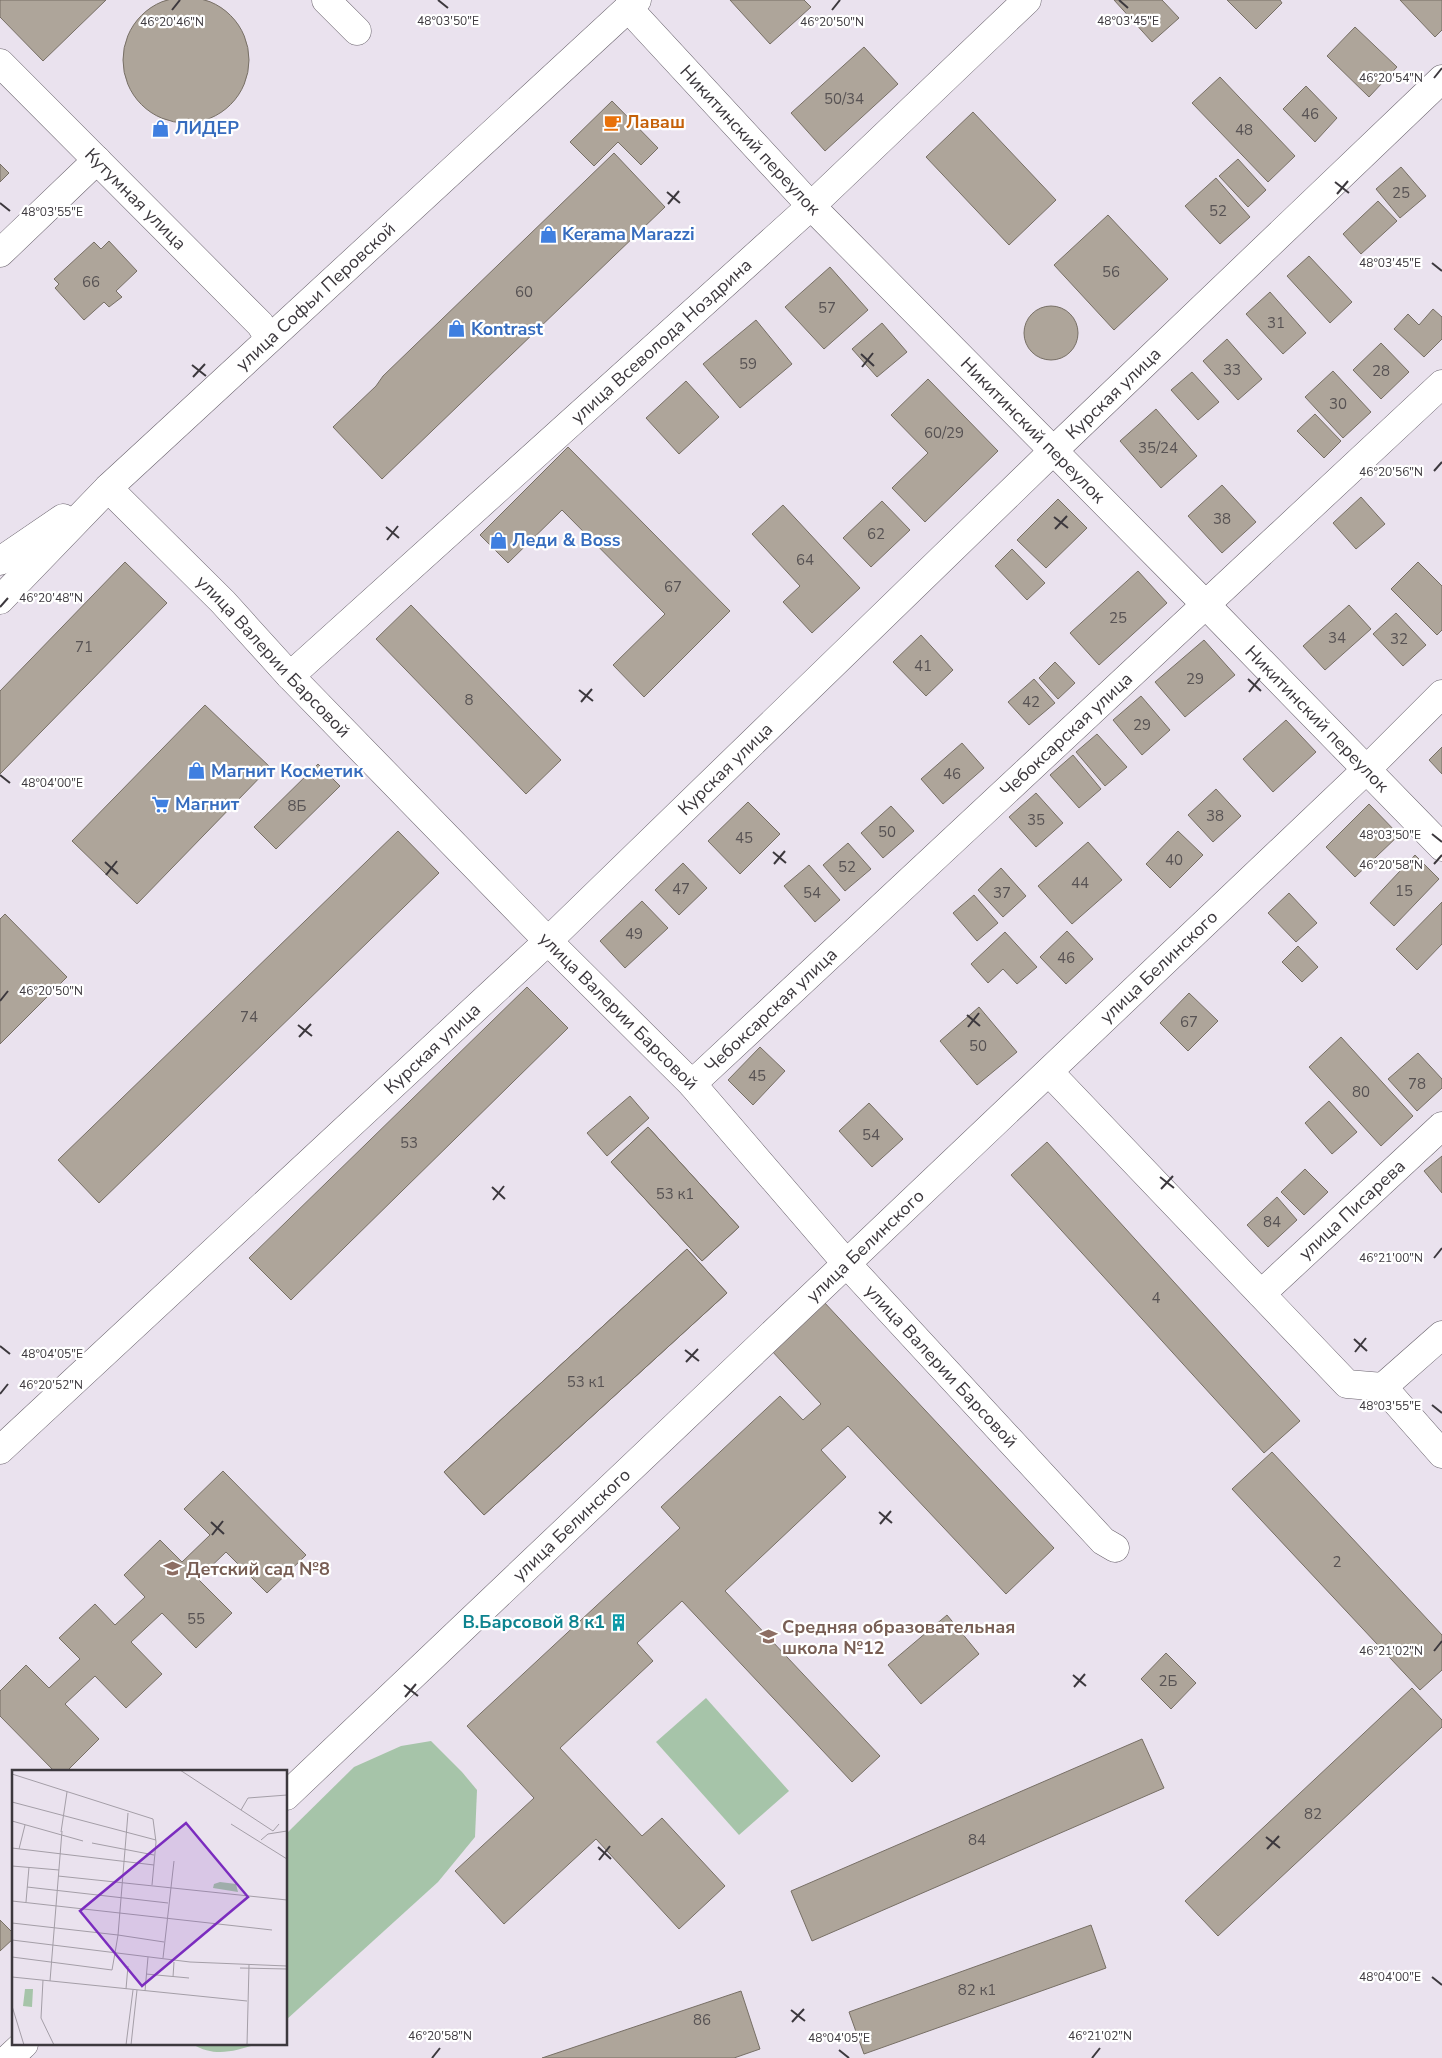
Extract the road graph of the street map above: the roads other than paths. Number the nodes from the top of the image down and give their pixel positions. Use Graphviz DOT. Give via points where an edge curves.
graph roads {
  1 [pos="326,0"];
  2 [pos="1027,0"];
  3 [pos="629,3"];
  4 [pos="356,31"];
  5 [pos="0,63"];
  6 [pos="1442,80"];
  7 [pos="97,160"];
  8 [pos="811,206"];
  9 [pos="0,253"];
  10 [pos="269,338"];
  11 [pos="1442,384"];
  12 [pos="1053,451"];
  13 [pos="108,488"];
  14 [pos="0,561"];
  15 [pos="0,600"];
  16 [pos="1206,605"];
  17 [pos="290,676"];
  18 [pos="1442,694"];
  19 [pos="1366,770"];
  20 [pos="1442,847"];
  21 [pos="548,941"];
  22 [pos="1049,1072"];
  23 [pos="692,1084"];
  24 [pos="1442,1126"];
  25 [pos="846,1263"];
  26 [pos="1261,1294"];
  27 [pos="1442,1334"];
  28 [pos="1383,1387"];
  29 [pos="0,1450"];
  30 [pos="1442,1454"];
  31 [pos="1115,1548"];
  32 [pos="288,1794"];
  33 [pos="22,2046"];
  34 [pos="10,2058"];
  1 -- 4 [label="street"];
  2 -- 8 [label="street, улица Всеволода Ноздрина"];
  3 -- 8 [label="street, Никитинский переулок"];
  3 -- 10 [label="street, улица Софьи Перовской"];
  5 -- 7 [label="street, Кутумная улица"];
  6 -- 12 [label="street, Курская улица"];
  7 -- 9 [label="street"];
  7 -- 10 [label="street, Кутумная улица" via="260,324"];
  8 -- 12 [label="street, Никитинский переулок"];
  8 -- 17 [label="street, улица Всеволода Ноздрина"];
  10 -- 13 [label="street, улица Софьи Перовской"];
  11 -- 16 [label="street, Чебоксарская улица"];
  12 -- 16 [label="street, Никитинский переулок"];
  12 -- 21 [label="street, Курская улица"];
  13 -- 14 [label="street"];
  13 -- 15 [label="street, улица Софьи Перовской"];
  13 -- 17 [label="street, улица Валерии Барсовой" via="223,602"];
  16 -- 19 [label="street, Никитинский переулок"];
  16 -- 23 [label="street, Чебоксарская улица"];
  17 -- 21 [label="street, улица Валерии Барсовой"];
  18 -- 19 [label="street, улица Белинского"];
  19 -- 20 [label="street, Никитинский переулок"];
  19 -- 22 [label="street, улица Белинского"];
  21 -- 23 [label="street, улица Валерии Барсовой"];
  21 -- 29 [label="street, Курская улица"];
  22 -- 25 [label="street, улица Белинского"];
  22 -- 26 [label="street"];
  23 -- 25 [label="street, улица Валерии Барсовой"];
  24 -- 26 [label="street, улица Писарева"];
  25 -- 31 [label="street, улица Валерии Барсовой" via="1103,1541"];
  25 -- 32 [label="street, улица Белинского"];
  26 -- 28 [label="street" via="1347,1384"];
  27 -- 28 [label="street"];
  28 -- 30 [label="street"];
  33 -- 34 [label="street"];
}
